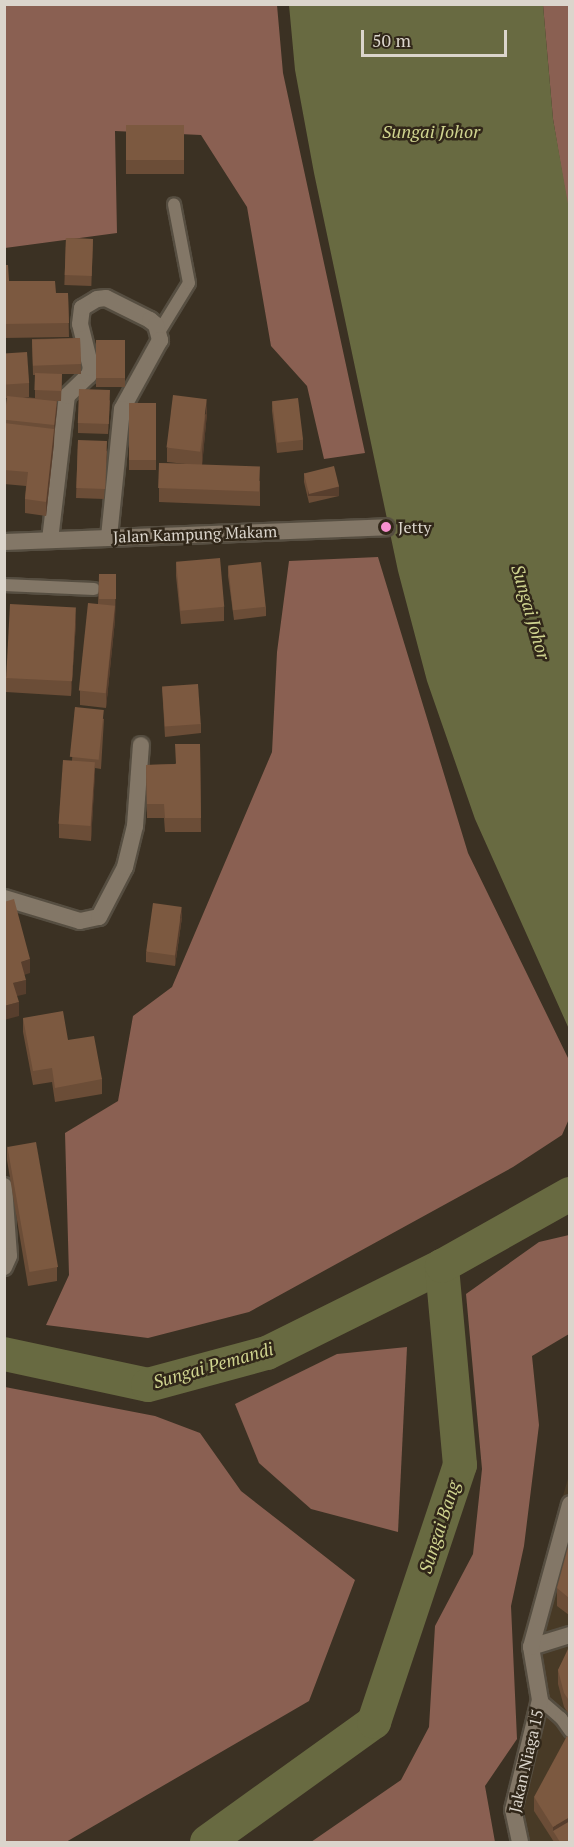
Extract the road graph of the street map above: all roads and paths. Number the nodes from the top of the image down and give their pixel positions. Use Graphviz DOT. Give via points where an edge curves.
graph roads {
  1 [pos="174,204"];
  2 [pos="159,332"];
  3 [pos="386,527"];
  4 [pos="109,537"];
  5 [pos="50,540"];
  6 [pos="4,542"];
  7 [pos="4,585"];
  8 [pos="94,588"];
  9 [pos="141,745"];
  10 [pos="4,898"];
  11 [pos="4,1186"];
  12 [pos="4,1267"];
  13 [pos="570,1504"];
  14 [pos="570,1635"];
  15 [pos="531,1647"];
  16 [pos="540,1701"];
  17 [pos="570,1731"];
  18 [pos="520,1842"];
  1 -- 2 [label="lane" via="189,283"];
  2 -- 4 [label="street" via="157,348 122,409"];
  2 -- 5 [label="street" via="150,320 106,298 97,298 82,308 80,324 91,369 67,396"];
  3 -- 4 [label="street, Jalan Kampung Makam"];
  4 -- 5 [label="street, Jalan Kampung Makam"];
  5 -- 6 [label="street, Jalan Kampung Makam"];
  7 -- 8 [label="lane"];
  9 -- 10 [label="street" via="135,826 125,867 99,917 80,921"];
  11 -- 12 [label="street" via="9,1256"];
  13 -- 15 [label="street, Jakan Niaga 15"];
  14 -- 15 [label="street"];
  15 -- 16 [label="street, Jakan Niaga 15"];
  16 -- 17 [label="lane"];
  16 -- 18 [label="street, Jakan Niaga 15" via="513,1810"];
}
